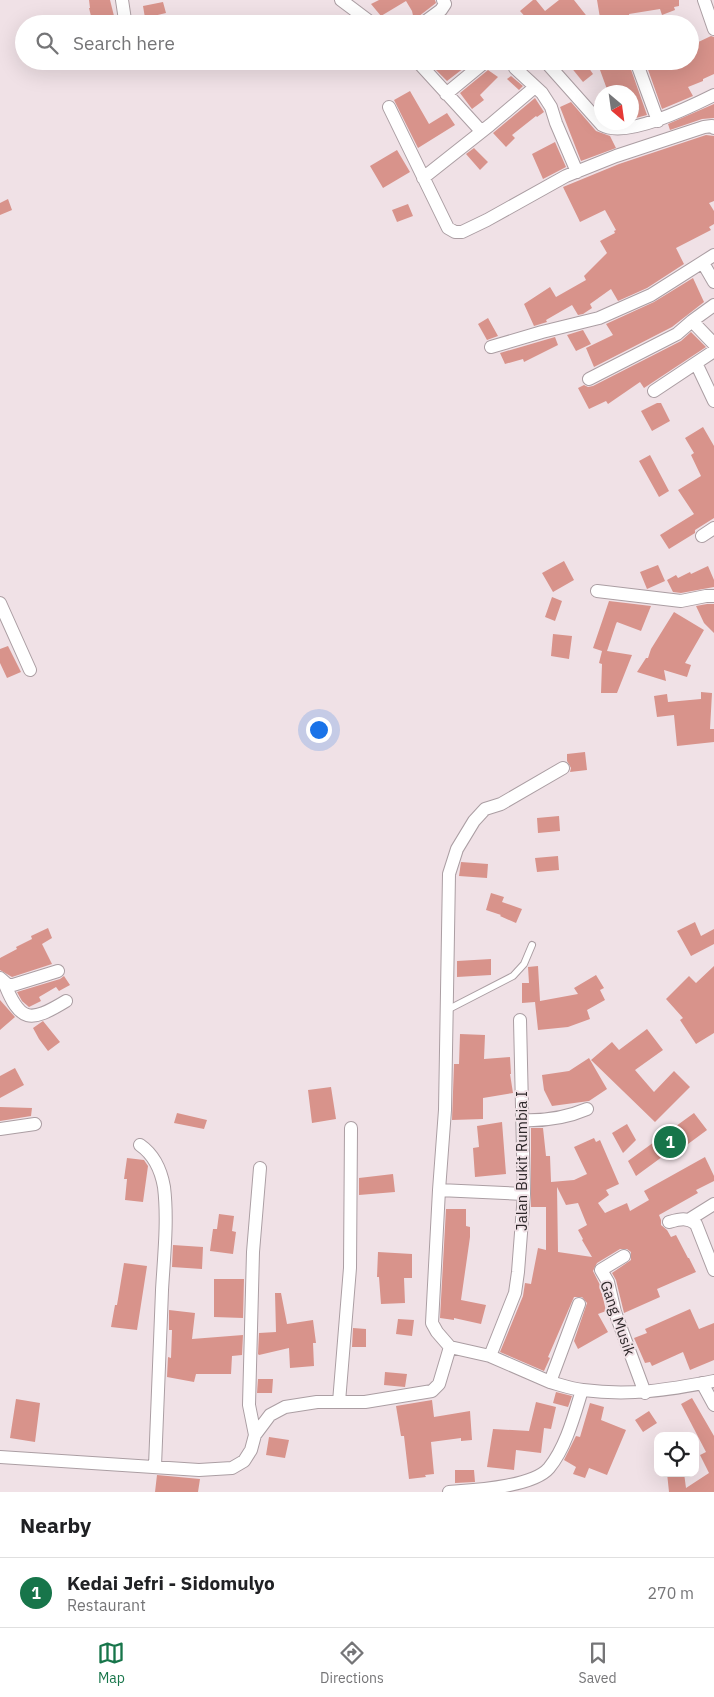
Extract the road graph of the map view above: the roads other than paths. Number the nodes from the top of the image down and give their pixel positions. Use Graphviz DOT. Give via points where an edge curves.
graph roads {
  1 [pos="122,0"];
  2 [pos="341,0"];
  3 [pos="443,0"];
  4 [pos="704,0"];
  5 [pos="124,15"];
  6 [pos="361,15"];
  7 [pos="434,15"];
  8 [pos="714,29"];
  9 [pos="426,70"];
  10 [pos="475,70"];
  11 [pos="517,70"];
  12 [pos="553,70"];
  13 [pos="639,70"];
  14 [pos="535,87"];
  15 [pos="446,94"];
  16 [pos="714,95"];
  17 [pos="389,107"];
  18 [pos="658,121"];
  19 [pos="714,128"];
  20 [pos="481,131"];
  21 [pos="576,172"];
  22 [pos="423,178"];
  23 [pos="714,255"];
  24 [pos="703,263"];
  25 [pos="714,282"];
  26 [pos="714,305"];
  27 [pos="692,321"];
  28 [pos="714,344"];
  29 [pos="491,347"];
  30 [pos="714,351"];
  31 [pos="696,364"];
  32 [pos="589,378"];
  33 [pos="654,391"];
  34 [pos="714,401"];
  35 [pos="714,528"];
  36 [pos="702,536"];
  37 [pos="597,591"];
  38 [pos="714,596"];
  39 [pos="0,603"];
  40 [pos="30,670"];
  41 [pos="563,768"];
  42 [pos="532,945"];
  43 [pos="58,971"];
  44 [pos="2,980"];
  45 [pos="66,1001"];
  46 [pos="446,1010"];
  47 [pos="520,1020"];
  48 [pos="587,1109"];
  49 [pos="522,1120"];
  50 [pos="34,1124"];
  51 [pos="351,1128"];
  52 [pos="0,1129"];
  53 [pos="140,1145"];
  54 [pos="260,1168"];
  55 [pos="439,1190"];
  56 [pos="524,1194"];
  57 [pos="714,1204"];
  58 [pos="690,1219"];
  59 [pos="669,1222"];
  60 [pos="624,1256"];
  61 [pos="714,1270"];
  62 [pos="579,1304"];
  63 [pos="450,1347"];
  64 [pos="490,1356"];
  65 [pos="550,1382"];
  66 [pos="708,1382"];
  67 [pos="582,1390"];
  68 [pos="645,1393"];
  69 [pos="339,1402"];
  70 [pos="714,1404"];
  71 [pos="254,1435"];
  72 [pos="0,1457"];
  73 [pos="155,1466"];
  74 [pos="449,1492"];
  1 -- 5 [label="street"];
  2 -- 6 [label="street"];
  3 -- 7 [label="street" via="445,4"];
  4 -- 8 [label="street"];
  9 -- 15 [label="street"];
  10 -- 15 [label="street"];
  11 -- 14 [label="street"];
  12 -- 18 [label="street" via="608,128 616,130"];
  13 -- 18 [label="street"];
  14 -- 20 [label="street"];
  14 -- 21 [label="street" via="551,107"];
  15 -- 20 [label="street"];
  16 -- 18 [label="street"];
  17 -- 22 [label="street"];
  19 -- 21 [label="street" via="695,130"];
  20 -- 22 [label="street"];
  21 -- 22 [label="street" via="462,232 448,228"];
  23 -- 24 [label="street"];
  24 -- 25 [label="street"];
  24 -- 29 [label="street" via="651,295 599,318"];
  26 -- 27 [label="street"];
  27 -- 28 [label="street"];
  27 -- 32 [label="street" via="677,334"];
  30 -- 31 [label="street"];
  31 -- 33 [label="street"];
  31 -- 34 [label="street"];
  35 -- 36 [label="street"];
  37 -- 38 [label="street" via="681,600"];
  39 -- 40 [label="street"];
  41 -- 46 [label="street" via="501,804 485,809 457,849 449,874"];
  42 -- 46 [label="lane" via="524,964 514,976"];
  43 -- 44 [label="street" via="13,985"];
  44 -- 45 [label="street" via="22,1014 33,1017"];
  46 -- 55 [label="street" via="445,1110"];
  47 -- 49 [label="street, Jalan Bukit Rumbia I"];
  48 -- 49 [label="street" via="541,1120"];
  49 -- 56 [label="street, Jalan Bukit Rumbia I"];
  50 -- 52 [label="street"];
  51 -- 69 [label="street" via="350,1268"];
  53 -- 73 [label="street" via="148,1150 156,1164 164,1199"];
  54 -- 71 [label="street" via="253,1252 249,1405"];
  55 -- 56 [label="street"];
  55 -- 63 [label="street" via="432,1323"];
  56 -- 64 [label="street, Jalan Bukit Rumbia I" via="515,1293"];
  57 -- 58 [label="street"];
  58 -- 59 [label="street"];
  58 -- 61 [label="street" via="696,1224"];
  60 -- 68 [label="street, Gang Musik" via="601,1270 608,1282 615,1312"];
  62 -- 65 [label="street"];
  63 -- 64 [label="street"];
  63 -- 69 [label="street" via="440,1384 432,1391 365,1402"];
  64 -- 65 [label="street"];
  65 -- 67 [label="street"];
  66 -- 68 [label="street"];
  66 -- 70 [label="street"];
  67 -- 68 [label="street"];
  67 -- 74 [label="street" via="563,1443 548,1469 533,1478 492,1488"];
  69 -- 71 [label="street" via="285,1407 270,1415"];
  71 -- 73 [label="street" via="244,1461 232,1468 198,1470"];
  72 -- 73 [label="street"];
}
